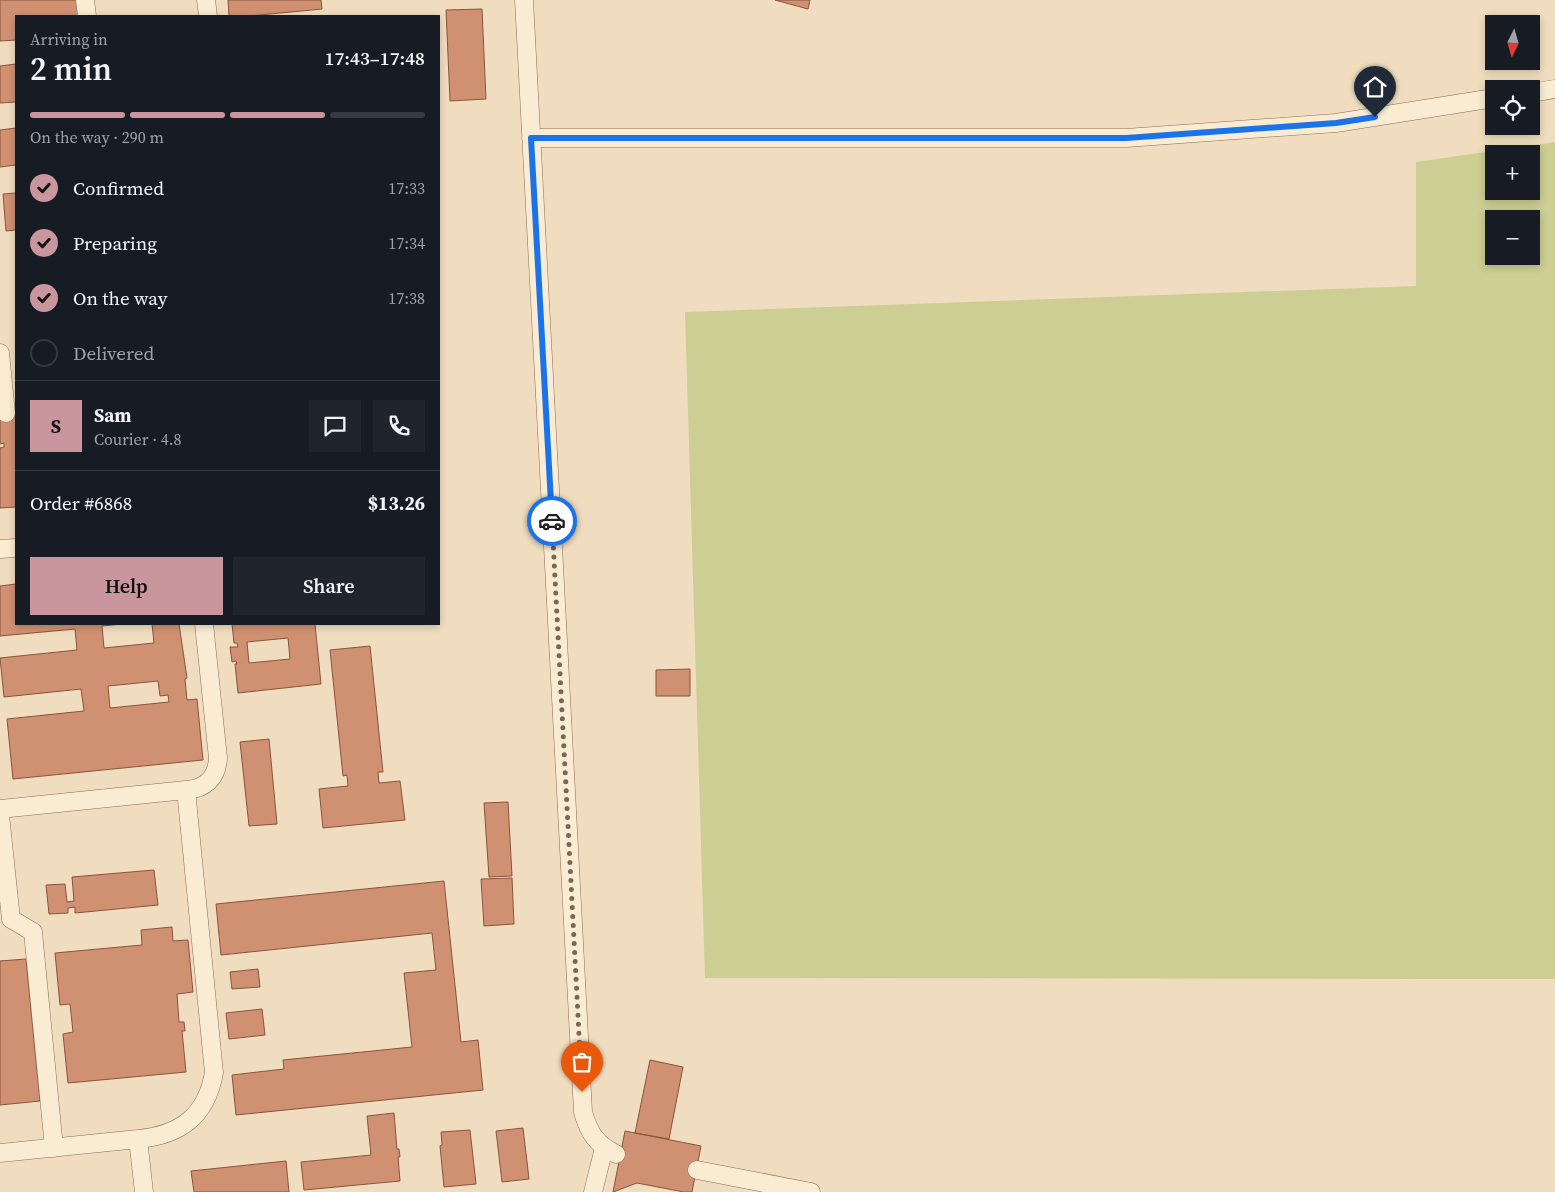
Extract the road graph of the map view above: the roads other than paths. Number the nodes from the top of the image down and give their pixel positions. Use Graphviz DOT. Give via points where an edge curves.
graph roads {
  1 [pos="85,0"];
  2 [pos="206,0"];
  3 [pos="524,0"];
  4 [pos="87,15"];
  5 [pos="208,15"];
  6 [pos="1555,89"];
  7 [pos="1540,92"];
  8 [pos="1485,99"];
  9 [pos="531,138"];
  10 [pos="0,353"];
  11 [pos="6,413"];
  12 [pos="15,548"];
  13 [pos="0,549"];
  14 [pos="204,625"];
  15 [pos="186,790"];
  16 [pos="0,809"];
  17 [pos="0,815"];
  18 [pos="5,920"];
  19 [pos="138,1139"];
  20 [pos="54,1148"];
  21 [pos="0,1153"];
  22 [pos="697,1170"];
  23 [pos="759,1187"];
  24 [pos="144,1192"];
  25 [pos="593,1192"];
  26 [pos="811,1192"];
  1 -- 4 [label="lane"];
  2 -- 5 [label="lane"];
  3 -- 9 [label="lane"];
  6 -- 7 [label="lane"];
  8 -- 9 [label="lane" via="1336,123 1126,138"];
  9 -- 25 [label="lane" via="583,1112 595,1138 610,1151"];
  10 -- 11 [label="lane"];
  12 -- 13 [label="lane"];
  14 -- 15 [label="lane" via="218,767 210,781"];
  15 -- 16 [label="lane"];
  15 -- 19 [label="lane" via="214,1073 206,1100 186,1124 172,1133"];
  17 -- 18 [label="lane"];
  18 -- 20 [label="lane" via="33,932"];
  19 -- 20 [label="lane"];
  19 -- 24 [label="lane"];
  20 -- 21 [label="lane"];
  22 -- 23 [label="lane"];
  23 -- 26 [label="lane"];
}
